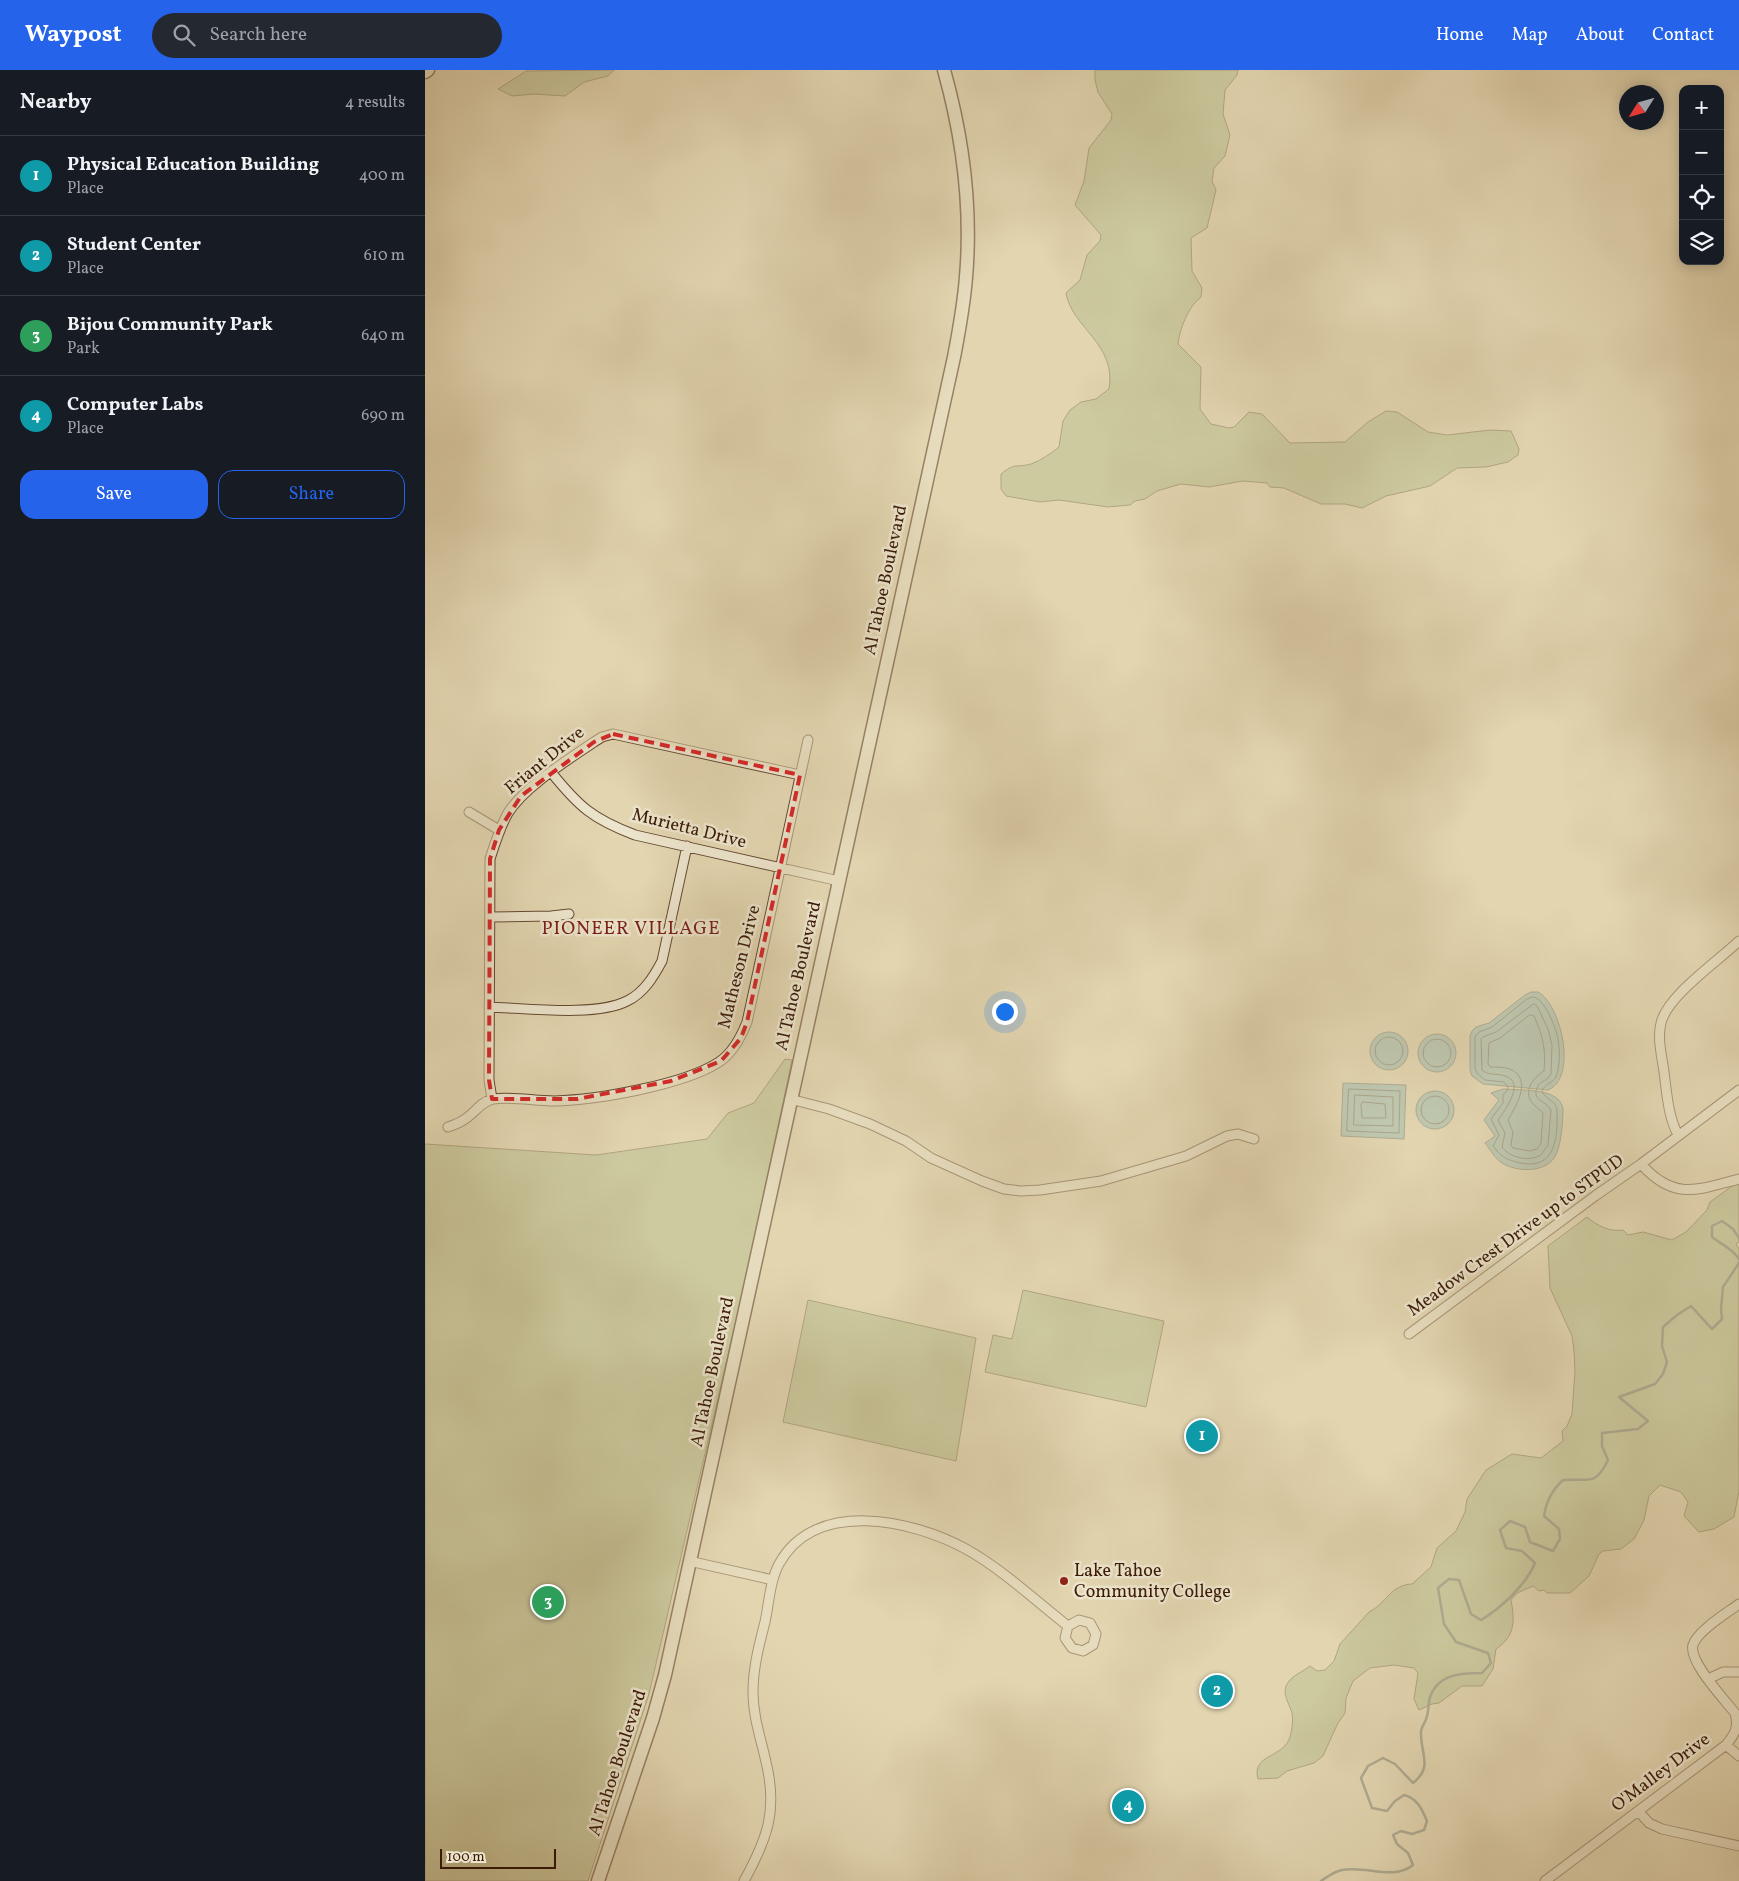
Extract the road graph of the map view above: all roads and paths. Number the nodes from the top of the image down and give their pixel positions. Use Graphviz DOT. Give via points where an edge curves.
graph roads {
  1 [pos="943,70"];
  2 [pos="807,740"];
  3 [pos="551,772"];
  4 [pos="800,774"];
  5 [pos="469,812"];
  6 [pos="499,830"];
  7 [pos="687,846"];
  8 [pos="780,868"];
  9 [pos="839,881"];
  10 [pos="569,914"];
  11 [pos="489,917"];
  12 [pos="1739,941"];
  13 [pos="489,1007"];
  14 [pos="1739,1090"];
  15 [pos="492,1099"];
  16 [pos="790,1099"];
  17 [pos="448,1127"];
  18 [pos="1678,1135"];
  19 [pos="1254,1139"];
  20 [pos="1641,1164"];
  21 [pos="1739,1179"];
  22 [pos="1409,1334"];
  23 [pos="689,1561"];
  24 [pos="773,1580"];
  25 [pos="1739,1604"];
  26 [pos="1068,1626"];
  27 [pos="1739,1672"];
  28 [pos="1708,1679"];
  29 [pos="1726,1744"];
  30 [pos="1739,1756"];
  31 [pos="1638,1811"];
  32 [pos="1739,1846"];
  33 [pos="1548,1880"];
  34 [pos="598,1881"];
  35 [pos="744,1881"];
  1 -- 9 [label="main road, Al Tahoe Boulevard" via="959,132 967,191 966,279 954,357"];
  2 -- 4 [label="street, Matheson Drive"];
  3 -- 4 [label="street, Friant Drive" via="594,742 613,734"];
  3 -- 6 [label="street, Friant Drive" via="521,796"];
  3 -- 7 [label="street, Murietta Drive" via="576,802 613,827"];
  4 -- 8 [label="street, Matheson Drive"];
  5 -- 6 [label="street"];
  6 -- 11 [label="street, Friant Drive" via="490,859"];
  7 -- 8 [label="street, Murietta Drive"];
  7 -- 13 [label="street" via="662,961 643,990 629,1001 591,1010"];
  8 -- 9 [label="street, Murietta Drive"];
  8 -- 15 [label="street, Matheson Drive" via="747,1022 741,1038 721,1061 708,1069 671,1081 600,1096 555,1101"];
  9 -- 16 [label="main road, Al Tahoe Boulevard"];
  10 -- 11 [label="street"];
  11 -- 13 [label="street, Friant Drive"];
  12 -- 18 [label="street" via="1676,996 1661,1022 1659,1035 1668,1106"];
  13 -- 15 [label="street, Friant Drive"];
  14 -- 18 [label="street, Meadow Crest Drive up to STPUD"];
  15 -- 17 [label="street" via="464,1120"];
  16 -- 19 [label="street" via="871,1124 931,1158 982,1181 1021,1191 1101,1181 1186,1156 1227,1136 1238,1134"];
  16 -- 23 [label="main road, Al Tahoe Boulevard"];
  18 -- 20 [label="street, Meadow Crest Drive up to STPUD"];
  20 -- 21 [label="street" via="1659,1182 1685,1190"];
  20 -- 22 [label="street, Meadow Crest Drive up to STPUD"];
  23 -- 24 [label="street"];
  23 -- 34 [label="main road, Al Tahoe Boulevard" via="659,1697"];
  24 -- 26 [label="street" via="787,1552 811,1531 842,1522 877,1522 924,1531 966,1549"];
  24 -- 35 [label="street" via="757,1656 753,1693 756,1727 770,1782 769,1818 760,1852"];
  25 -- 28 [label="street, O'Malley Drive" via="1700,1633 1692,1645 1694,1659"];
  27 -- 28 [label="street" via="1723,1672"];
  28 -- 29 [label="street, O'Malley Drive" via="1735,1712 1738,1723 1735,1734"];
  29 -- 30 [label="street"];
  29 -- 31 [label="street, O'Malley Drive"];
  31 -- 32 [label="street" via="1649,1823 1662,1829"];
  31 -- 33 [label="street, O'Malley Drive"];
}
